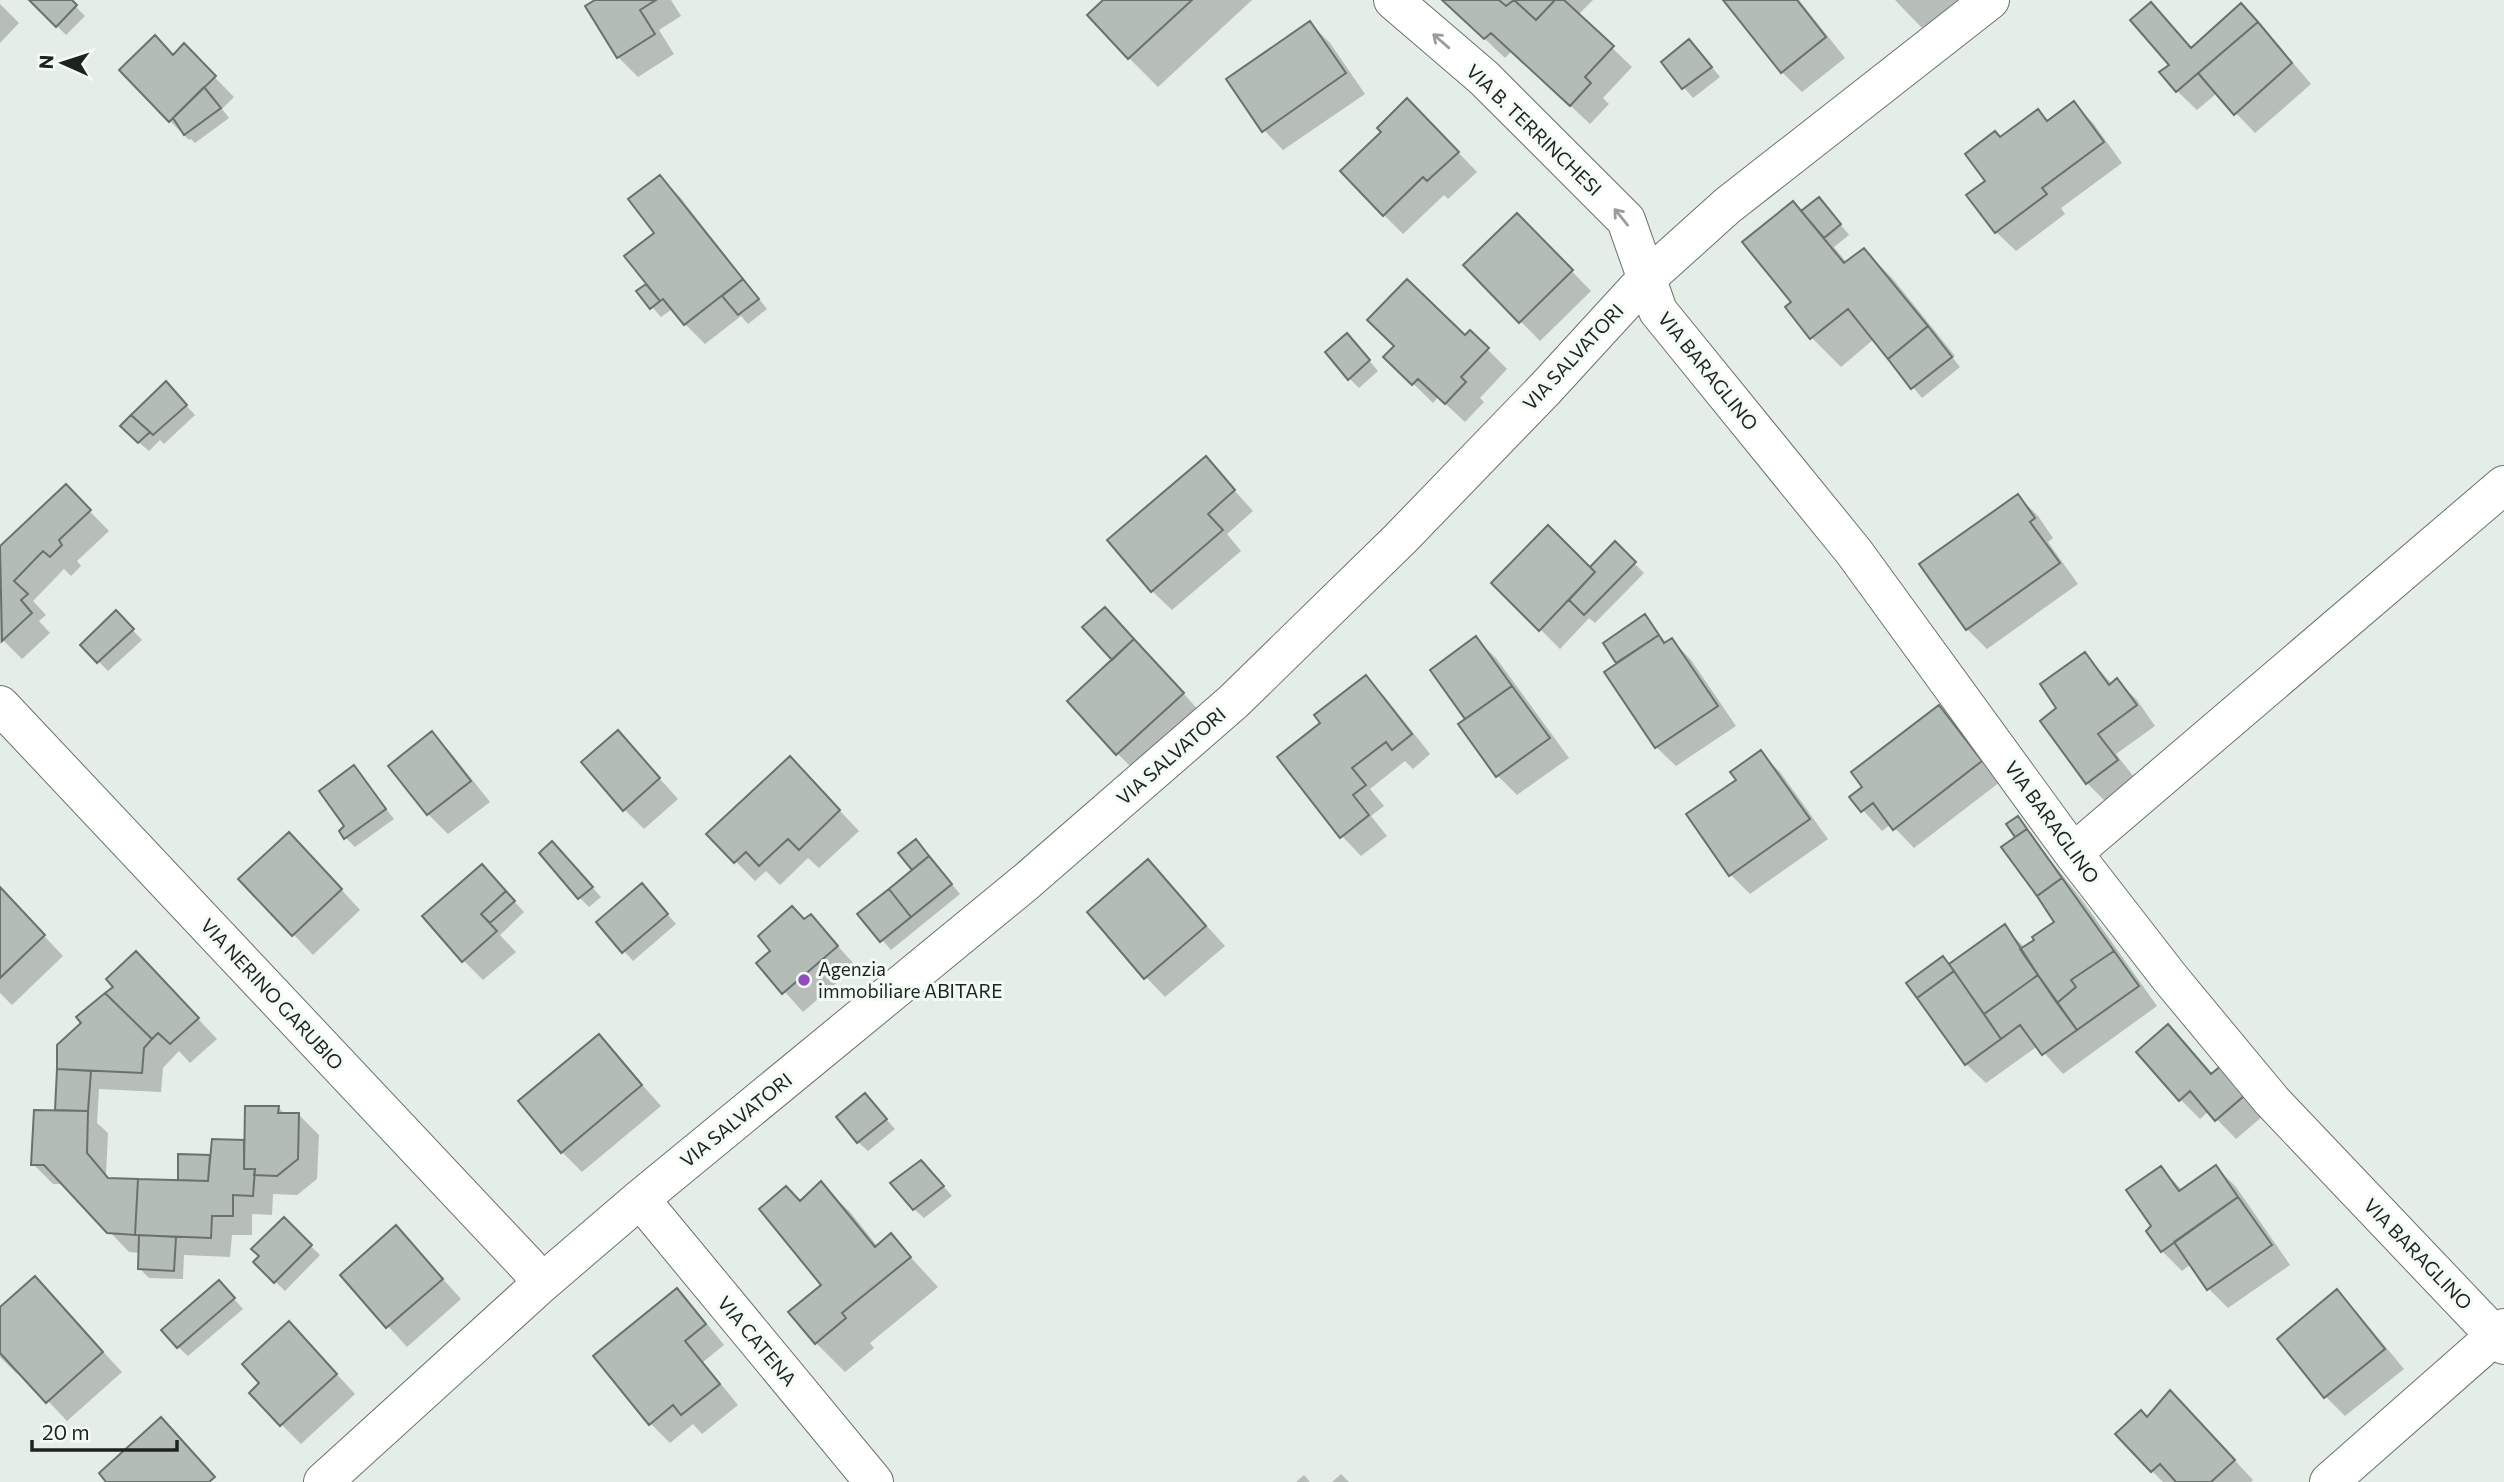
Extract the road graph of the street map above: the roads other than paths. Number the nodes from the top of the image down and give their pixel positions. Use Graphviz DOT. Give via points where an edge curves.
graph roads {
  1 [pos="1393,0"];
  2 [pos="1990,0"];
  3 [pos="1646,279"];
  4 [pos="2504,485"];
  5 [pos="0,705"];
  6 [pos="2073,853"];
  7 [pos="640,1199"];
  8 [pos="542,1283"];
  9 [pos="2501,1336"];
  10 [pos="323,1482"];
  11 [pos="874,1482"];
  12 [pos="2329,1482"];
  3 -- 1 [label="street, VIA B. TERRINCHESI, one-way" via="1626,220 1484,78"];
  2 -- 3 [label="street, VIA SALVATORI" via="1727,206"];
  3 -- 6 [label="street, VIA BARAGLINO" via="1658,311 1854,551"];
  3 -- 7 [label="street, VIA SALVATORI" via="1400,539 1233,702 1027,881"];
  4 -- 6 [label="street"];
  5 -- 8 [label="street, VIA NERINO GARUBIO"];
  6 -- 9 [label="street, VIA BARAGLINO" via="2272,1101"];
  7 -- 8 [label="street, VIA SALVATORI"];
  7 -- 11 [label="street, VIA CATENA"];
  8 -- 10 [label="street, VIA SALVATORI"];
  9 -- 12 [label="street, VIA BARAGLINO"];
}
